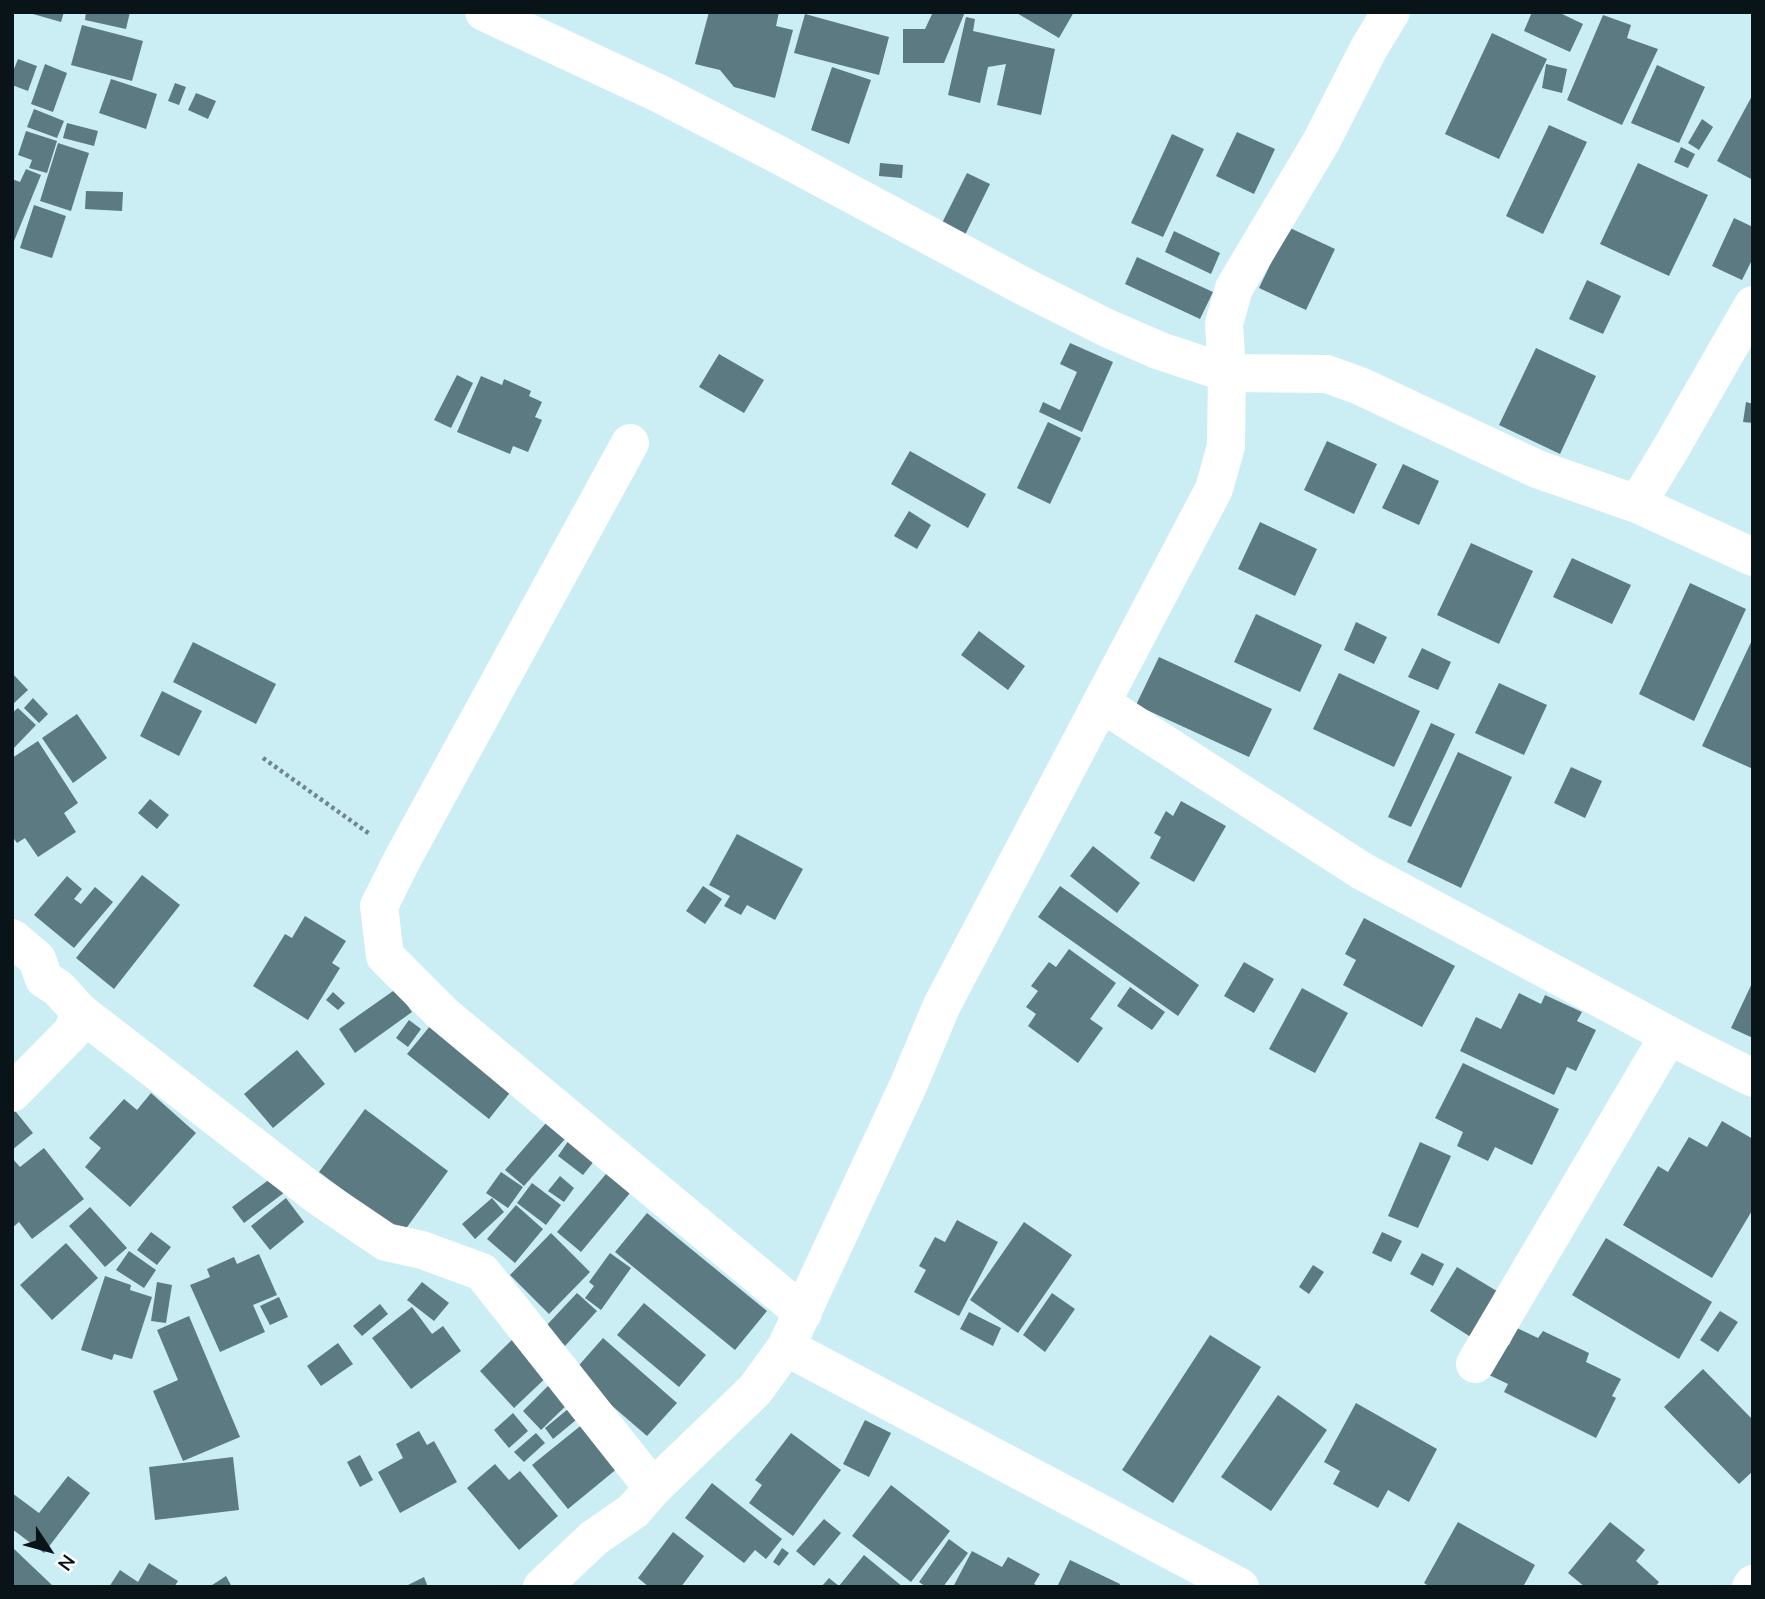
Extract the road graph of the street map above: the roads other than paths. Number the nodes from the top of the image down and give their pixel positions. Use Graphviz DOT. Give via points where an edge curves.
graph roads {
  1 [pos="484,12"];
  2 [pos="1391,12"];
  3 [pos="1753,305"];
  4 [pos="1227,373"];
  5 [pos="631,443"];
  6 [pos="1637,503"];
  7 [pos="1753,557"];
  8 [pos="1101,703"];
  9 [pos="12,938"];
  10 [pos="80,1012"];
  11 [pos="1669,1035"];
  12 [pos="1753,1078"];
  13 [pos="12,1093"];
  14 [pos="803,1313"];
  15 [pos="786,1347"];
  16 [pos="1475,1364"];
  17 [pos="653,1488"];
  18 [pos="542,1587"];
  19 [pos="1240,1587"];
  1 -- 4 [label="street" via="682,105 1107,328"];
  2 -- 4 [label="street" via="1234,288 1224,324"];
  3 -- 6 [label="street"];
  4 -- 6 [label="street" via="1327,374 1537,468"];
  4 -- 8 [label="street" via="1226,446 1214,489"];
  5 -- 14 [label="street" via="379,906 385,956 443,1014"];
  6 -- 7 [label="street"];
  8 -- 11 [label="street" via="1362,871"];
  8 -- 14 [label="street" via="942,1005"];
  9 -- 10 [label="street" via="37,959 44,979"];
  10 -- 13 [label="street" via="72,1032"];
  10 -- 17 [label="street" via="318,1196 386,1242 482,1272"];
  11 -- 12 [label="street"];
  11 -- 16 [label="street"];
  14 -- 15 [label="street"];
  15 -- 17 [label="street" via="755,1390"];
  15 -- 19 [label="street"];
  17 -- 18 [label="street" via="633,1511 594,1538"];
}
